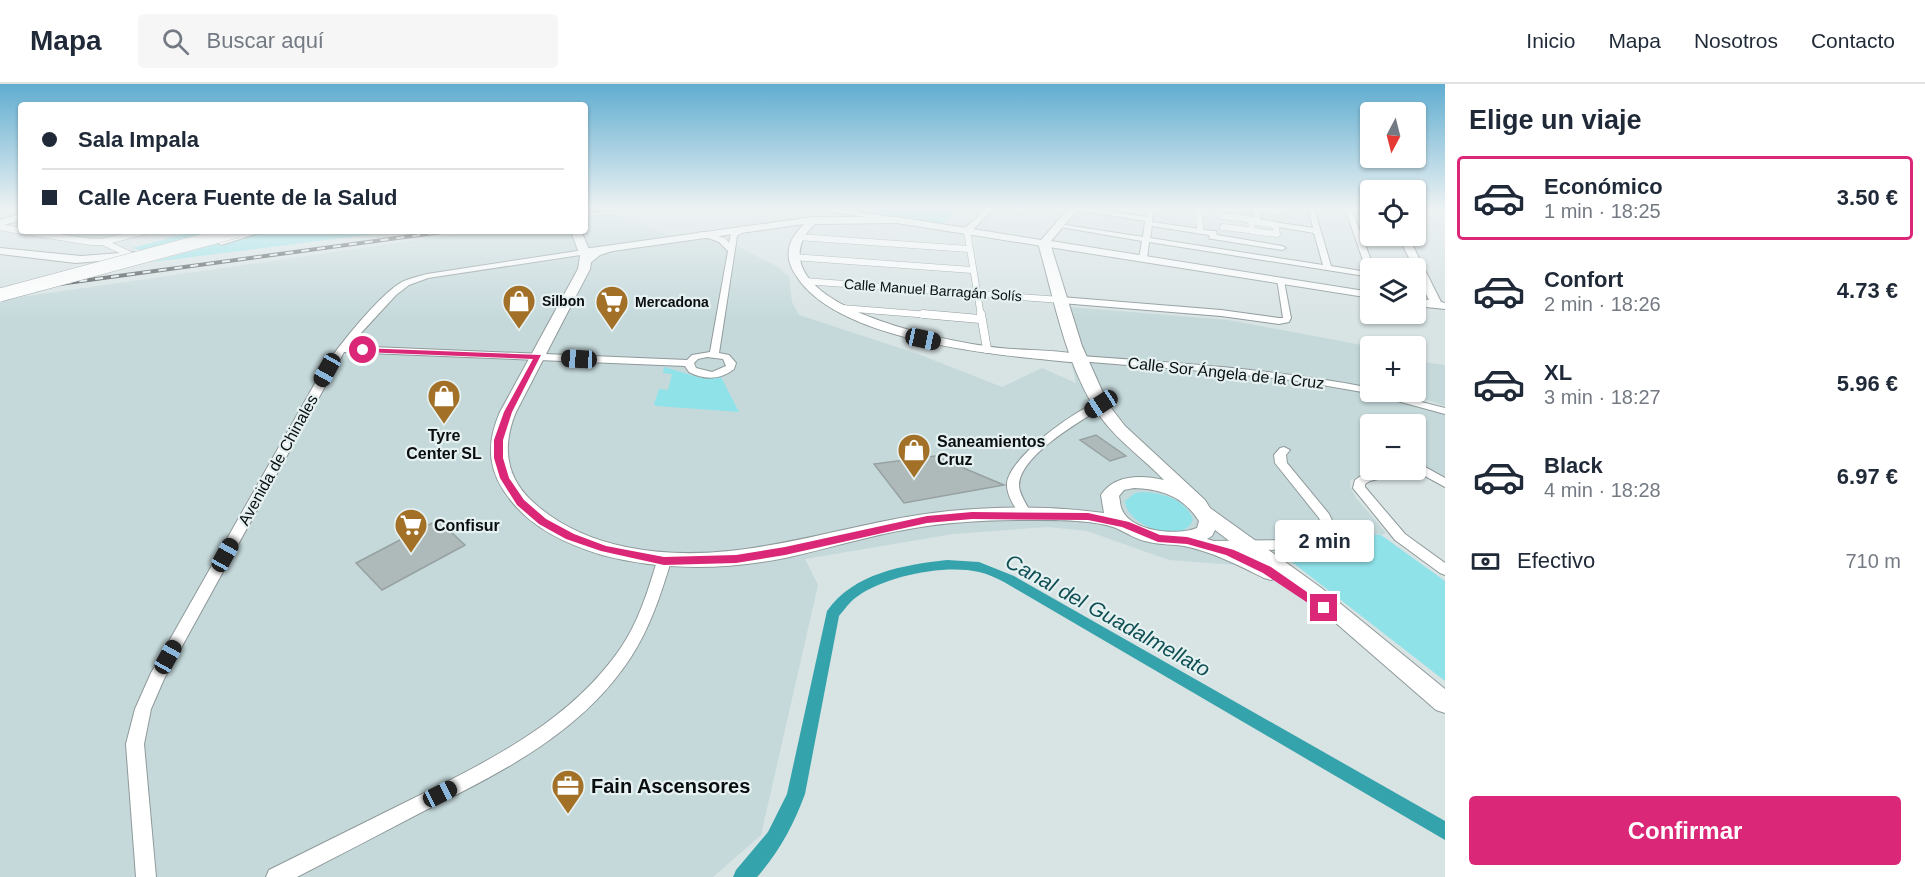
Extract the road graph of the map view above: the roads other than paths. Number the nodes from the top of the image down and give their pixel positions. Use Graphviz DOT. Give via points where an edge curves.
graph roads {
  1 [pos="108,245"];
  2 [pos="178,245"];
  3 [pos="186,245"];
  4 [pos="209,245"];
  5 [pos="575,245"];
  6 [pos="576,245"];
  7 [pos="578,245"];
  8 [pos="597,245"];
  9 [pos="627,245"];
  10 [pos="726,245"];
  11 [pos="731,245"];
  12 [pos="794,245"];
  13 [pos="912,245"];
  14 [pos="969,245"];
  15 [pos="1045,245"];
  16 [pos="1056,245"];
  17 [pos="1146,245"];
  18 [pos="1177,245"];
  19 [pos="1214,245"];
  20 [pos="1263,245"];
  21 [pos="1281,245"];
  22 [pos="1321,245"];
  23 [pos="1408,246"];
  24 [pos="1282,248"];
  25 [pos="730,249"];
  26 [pos="969,249"];
  27 [pos="0,251"];
  28 [pos="1214,251"];
  29 [pos="554,257"];
  30 [pos="793,257"];
  31 [pos="132,259"];
  32 [pos="1143,259"];
  33 [pos="76,260"];
  34 [pos="1284,261"];
  35 [pos="116,262"];
  36 [pos="1328,268"];
  37 [pos="972,270"];
  38 [pos="1213,270"];
  39 [pos="1360,272"];
  40 [pos="804,281"];
  41 [pos="1280,281"];
  42 [pos="976,293"];
  43 [pos="1360,293"];
  44 [pos="0,295"];
  45 [pos="1061,300"];
  46 [pos="1426,304"];
  47 [pos="1441,306"];
  48 [pos="841,308"];
  49 [pos="980,319"];
  50 [pos="341,349"];
  51 [pos="987,349"];
  52 [pos="714,354"];
  53 [pos="538,357"];
  54 [pos="1081,359"];
  55 [pos="689,363"];
  56 [pos="1360,389"];
  57 [pos="1412,402"];
  58 [pos="1101,404"];
  59 [pos="1445,411"];
  60 [pos="1284,450"];
  61 [pos="1149,458"];
  62 [pos="1426,472"];
  63 [pos="1363,480"];
  64 [pos="1134,482"];
  65 [pos="1445,483"];
  66 [pos="1188,497"];
  67 [pos="1109,501"];
  68 [pos="1205,513"];
  69 [pos="1026,515"];
  70 [pos="1067,515"];
  71 [pos="1125,524"];
  72 [pos="1196,543"];
  73 [pos="1248,544"];
  74 [pos="664,561"];
  75 [pos="1445,570"];
  76 [pos="1357,630"];
  77 [pos="1445,703"];
  78 [pos="146,877"];
  79 [pos="276,877"];
  1 -- 31 [label="street"];
  2 -- 31 [label="street"];
  3 -- 44 [label="main road, bridge"];
  4 -- 31 [label="street" via="151,261"];
  5 -- 29 [label="street, Avenida de Chinales"];
  6 -- 29 [label="street"];
  7 -- 53 [label="main road"];
  8 -- 9 [label="street, Avenida de Chinales"];
  10 -- 25 [label="street"];
  11 -- 25 [label="street"];
  12 -- 30 [label="street"];
  13 -- 26 [label="street"];
  14 -- 26 [label="street"];
  15 -- 45 [label="main road"];
  16 -- 32 [label="street, Avenida de Chinales"];
  17 -- 32 [label="street"];
  18 -- 28 [label="street"];
  19 -- 28 [label="street"];
  20 -- 24 [label="street"];
  21 -- 24 [label="street"];
  22 -- 36 [label="street"];
  23 -- 47 [label="street"];
  24 -- 34 [label="street"];
  25 -- 52 [label="street"];
  26 -- 37 [label="street"];
  27 -- 33 [label="street"];
  28 -- 34 [label="street"];
  28 -- 38 [label="street"];
  29 -- 50 [label="street, Avenida de Chinales" via="411,281 393,293"];
  30 -- 37 [label="street"];
  30 -- 40 [label="street"];
  31 -- 33 [label="street"];
  32 -- 38 [label="street, Avenida de Chinales"];
  33 -- 35 [label="street"];
  34 -- 36 [label="street"];
  36 -- 39 [label="street"];
  37 -- 42 [label="street"];
  38 -- 41 [label="street, Avenida de Chinales"];
  40 -- 42 [label="street, Calle Manuel Barragán Solís"];
  40 -- 48 [label="street"];
  41 -- 43 [label="street, Avenida de Chinales"];
  41 -- 45 [label="street" via="1287,318 1279,321"];
  42 -- 45 [label="street, Calle Manuel Barragán Solís"];
  42 -- 49 [label="street"];
  45 -- 54 [label="main road"];
  46 -- 47 [label="street"];
  48 -- 49 [label="street"];
  48 -- 51 [label="street" via="923,339"];
  49 -- 51 [label="street"];
  50 -- 53 [label="street"];
  50 -- 78 [label="street, Avenida de Chinales" via="143,709 135,744"];
  51 -- 54 [label="street"];
  52 -- 55 [label="street" via="695,357"];
  52 -- 55 [label="street" via="730,360 731,367 716,374 702,374 692,370"];
  53 -- 55 [label="street"];
  53 -- 74 [label="main road" via="508,412 498,440 498,458 520,503 570,536 604,549"];
  54 -- 56 [label="street, Calle Sor Ángela de la Cruz" via="1240,371"];
  54 -- 58 [label="main road"];
  57 -- 59 [label="street, Calle Sor Ángela de la Cruz"];
  58 -- 61 [label="main road"];
  58 -- 69 [label="street" via="1049,437 1022,465 1013,486"];
  60 -- 73 [label="street" via="1281,463 1325,517 1331,531 1323,540 1303,544"];
  61 -- 64 [label="main road" via="1150,470"];
  61 -- 66 [label="main road"];
  62 -- 65 [label="street"];
  63 -- 75 [label="street" via="1359,488 1400,537"];
  64 -- 66 [label="main road" via="1156,484"];
  64 -- 67 [label="main road" via="1118,486"];
  66 -- 68 [label="main road"];
  67 -- 70 [label="main road"];
  67 -- 71 [label="main road"];
  68 -- 72 [label="main road" via="1208,526"];
  68 -- 73 [label="main road"];
  69 -- 70 [label="main road"];
  69 -- 74 [label="main road" via="927,520 736,559"];
  70 -- 71 [label="main road"];
  71 -- 72 [label="main road" via="1158,539"];
  72 -- 73 [label="street"];
  72 -- 76 [label="main road" via="1253,562"];
  73 -- 76 [label="main road"];
  74 -- 79 [label="street" via="649,610 625,654 568,716 502,763"];
  76 -- 77 [label="main road"];
}
